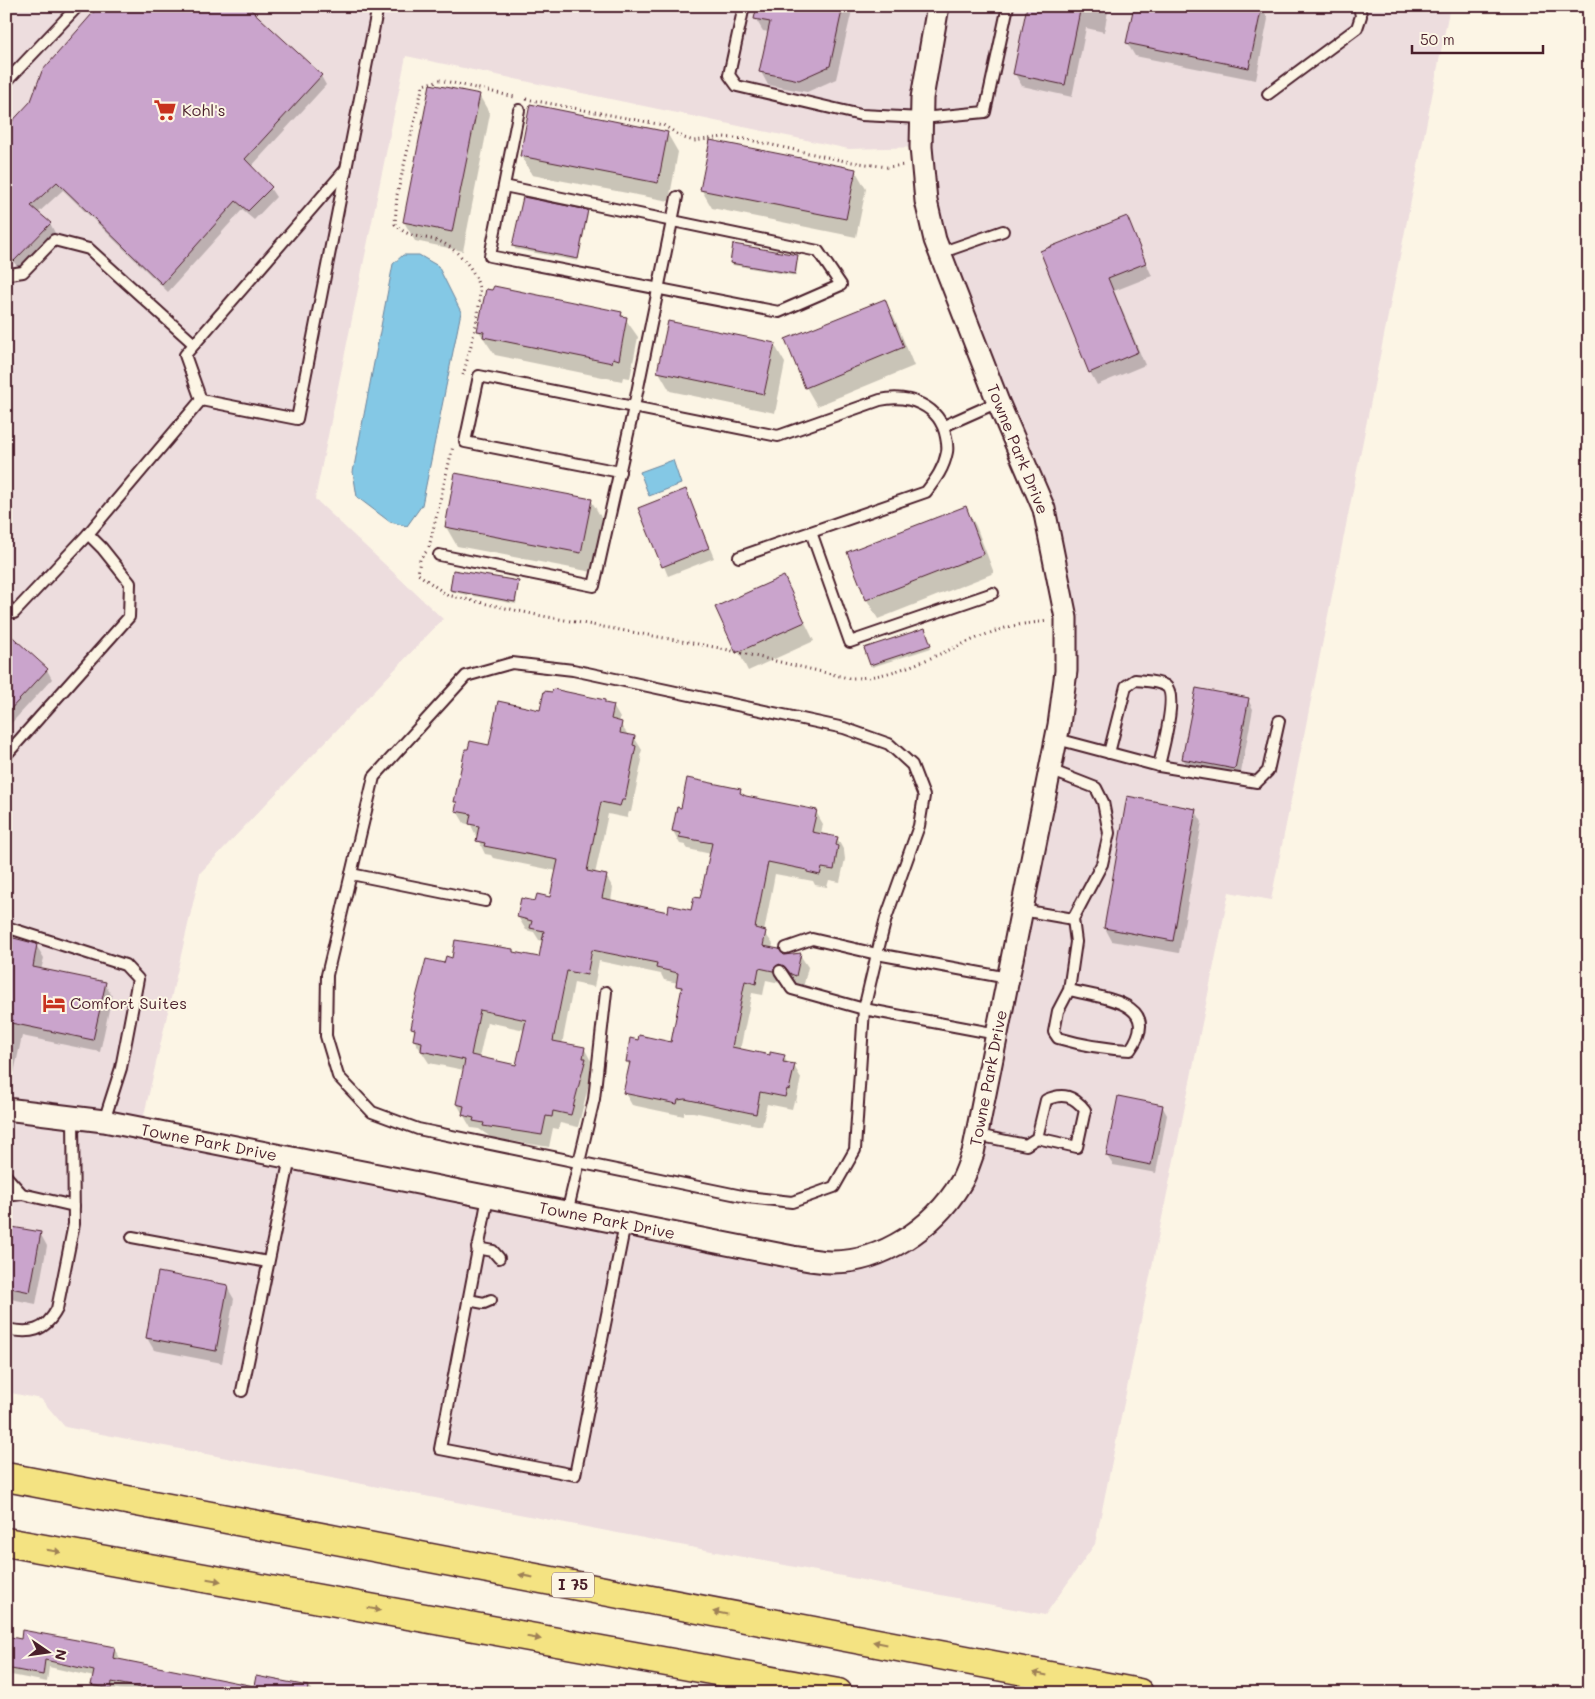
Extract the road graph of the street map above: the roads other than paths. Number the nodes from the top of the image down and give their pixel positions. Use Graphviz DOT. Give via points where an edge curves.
graph roads {
  1 [pos="78,6"];
  2 [pos="378,6"];
  3 [pos="744,6"];
  4 [pos="938,6"];
  5 [pos="1008,6"];
  6 [pos="1359,6"];
  7 [pos="6,82"];
  8 [pos="1268,94"];
  9 [pos="519,110"];
  10 [pos="922,118"];
  11 [pos="346,169"];
  12 [pos="504,186"];
  13 [pos="677,197"];
  14 [pos="672,221"];
  15 [pos="1003,231"];
  16 [pos="940,254"];
  17 [pos="6,277"];
  18 [pos="659,287"];
  19 [pos="194,344"];
  20 [pos="201,400"];
  21 [pos="998,402"];
  22 [pos="634,407"];
  23 [pos="944,426"];
  24 [pos="620,472"];
  25 [pos="811,532"];
  26 [pos="88,534"];
  27 [pos="438,555"];
  28 [pos="739,557"];
  29 [pos="994,593"];
  30 [pos="6,605"];
  31 [pos="1279,721"];
  32 [pos="1057,739"];
  33 [pos="1109,753"];
  34 [pos="6,755"];
  35 [pos="1159,766"];
  36 [pos="1050,770"];
  37 [pos="351,874"];
  38 [pos="485,901"];
  39 [pos="1022,910"];
  40 [pos="1073,920"];
  41 [pos="6,927"];
  42 [pos="786,948"];
  43 [pos="877,954"];
  44 [pos="780,971"];
  45 [pos="1008,978"];
  46 [pos="1069,990"];
  47 [pos="606,992"];
  48 [pos="864,1009"];
  49 [pos="997,1034"];
  50 [pos="6,1108"];
  51 [pos="73,1117"];
  52 [pos="104,1121"];
  53 [pos="976,1135"];
  54 [pos="1037,1138"];
  55 [pos="290,1158"];
  56 [pos="578,1162"];
  57 [pos="6,1176"];
  58 [pos="22,1194"];
  59 [pos="6,1196"];
  60 [pos="488,1197"];
  61 [pos="74,1206"];
  62 [pos="567,1213"];
  63 [pos="625,1224"];
  64 [pos="132,1237"];
  65 [pos="477,1248"];
  66 [pos="499,1258"];
  67 [pos="268,1262"];
  68 [pos="468,1300"];
  69 [pos="491,1300"];
  70 [pos="6,1329"];
  71 [pos="242,1391"];
  72 [pos="6,1477"];
  73 [pos="6,1542"];
  74 [pos="838,1693"];
  75 [pos="1139,1693"];
  1 -- 7 [label="lane"];
  2 -- 11 [label="lane"];
  3 -- 10 [label="lane" via="728,75 737,86 849,113"];
  4 -- 10 [label="street, Towne Park Drive" via="922,98"];
  5 -- 10 [label="lane" via="985,112"];
  6 -- 8 [label="lane" via="1361,16 1357,28"];
  9 -- 12 [label="lane"];
  10 -- 16 [label="street, Towne Park Drive" via="926,201"];
  11 -- 19 [label="lane"];
  11 -- 20 [label="lane" via="297,419"];
  12 -- 14 [label="lane"];
  12 -- 18 [label="lane" via="490,256"];
  13 -- 14 [label="lane"];
  14 -- 18 [label="lane"];
  14 -- 18 [label="lane" via="818,250 841,285 780,312"];
  15 -- 16 [label="lane"];
  16 -- 21 [label="street, Towne Park Drive"];
  17 -- 19 [label="lane" via="23,272 54,240 89,248"];
  18 -- 22 [label="lane"];
  19 -- 20 [label="lane" via="185,355"];
  20 -- 26 [label="lane"];
  21 -- 23 [label="lane"];
  21 -- 32 [label="street, Towne Park Drive" via="1044,509 1066,618 1066,671"];
  22 -- 23 [label="lane" via="778,436 896,397 914,401 933,413"];
  22 -- 24 [label="lane"];
  22 -- 24 [label="lane" via="479,376 465,442"];
  23 -- 25 [label="lane" via="948,450 942,472 926,492"];
  24 -- 27 [label="lane" via="594,586"];
  25 -- 28 [label="lane"];
  25 -- 29 [label="lane" via="850,642"];
  26 -- 30 [label="lane" via="14,613"];
  26 -- 34 [label="lane" via="130,583 129,617"];
  31 -- 35 [label="lane" via="1268,771 1256,782"];
  32 -- 33 [label="lane"];
  32 -- 36 [label="street, Towne Park Drive"];
  33 -- 35 [label="lane"];
  33 -- 35 [label="lane" via="1126,686 1135,680 1164,684 1170,689 1172,701"];
  36 -- 39 [label="street, Towne Park Drive"];
  36 -- 40 [label="lane" via="1096,788 1103,802 1109,833 1102,864"];
  37 -- 38 [label="lane"];
  37 -- 43 [label="lane" via="374,777 466,676 512,663 573,670 844,728 889,744 912,765 924,796 919,826 886,918"];
  37 -- 56 [label="lane" via="326,975 326,1036 338,1076 372,1112 418,1130"];
  39 -- 40 [label="lane"];
  39 -- 45 [label="street, Towne Park Drive"];
  40 -- 46 [label="lane" via="1076,942"];
  41 -- 52 [label="lane" via="125,965 138,979 121,1068"];
  42 -- 43 [label="lane" via="812,939"];
  43 -- 45 [label="lane"];
  43 -- 48 [label="lane"];
  44 -- 48 [label="lane" via="792,990"];
  45 -- 49 [label="street, Towne Park Drive"];
  46 -- 46 [label="lane" via="1058,1011 1054,1032 1058,1038 1105,1049 1130,1050 1140,1024 1136,1011 1122,1003"];
  47 -- 56 [label="lane" via="594,1099"];
  48 -- 49 [label="lane"];
  48 -- 56 [label="lane" via="856,1150 834,1187 792,1202 747,1197"];
  49 -- 53 [label="street, Towne Park Drive"];
  50 -- 51 [label="street, Towne Park Drive"];
  51 -- 52 [label="street, Towne Park Drive"];
  51 -- 61 [label="lane"];
  52 -- 55 [label="street, Towne Park Drive"];
  53 -- 54 [label="lane" via="1026,1145"];
  53 -- 63 [label="street, Towne Park Drive" via="973,1153 960,1184 940,1211 917,1232 890,1248 862,1258 832,1262 793,1257"];
  54 -- 54 [label="lane" via="1077,1147 1085,1110 1077,1100 1057,1095 1046,1100"];
  55 -- 60 [label="street, Towne Park Drive"];
  55 -- 67 [label="lane"];
  56 -- 62 [label="lane"];
  57 -- 58 [label="lane"];
  58 -- 59 [label="lane"];
  58 -- 61 [label="lane"];
  60 -- 62 [label="street, Towne Park Drive"];
  60 -- 65 [label="lane"];
  61 -- 70 [label="lane" via="74,1224 57,1309 52,1319 33,1330"];
  62 -- 63 [label="street, Towne Park Drive"];
  63 -- 68 [label="lane" via="575,1475 440,1449"];
  64 -- 67 [label="lane"];
  65 -- 66 [label="lane" via="493,1251"];
  65 -- 68 [label="lane"];
  67 -- 71 [label="lane"];
  68 -- 69 [label="lane" via="484,1304"];
  75 -- 72 [label="highway, I 75, one-way"];
  73 -- 74 [label="highway, one-way"];
}
